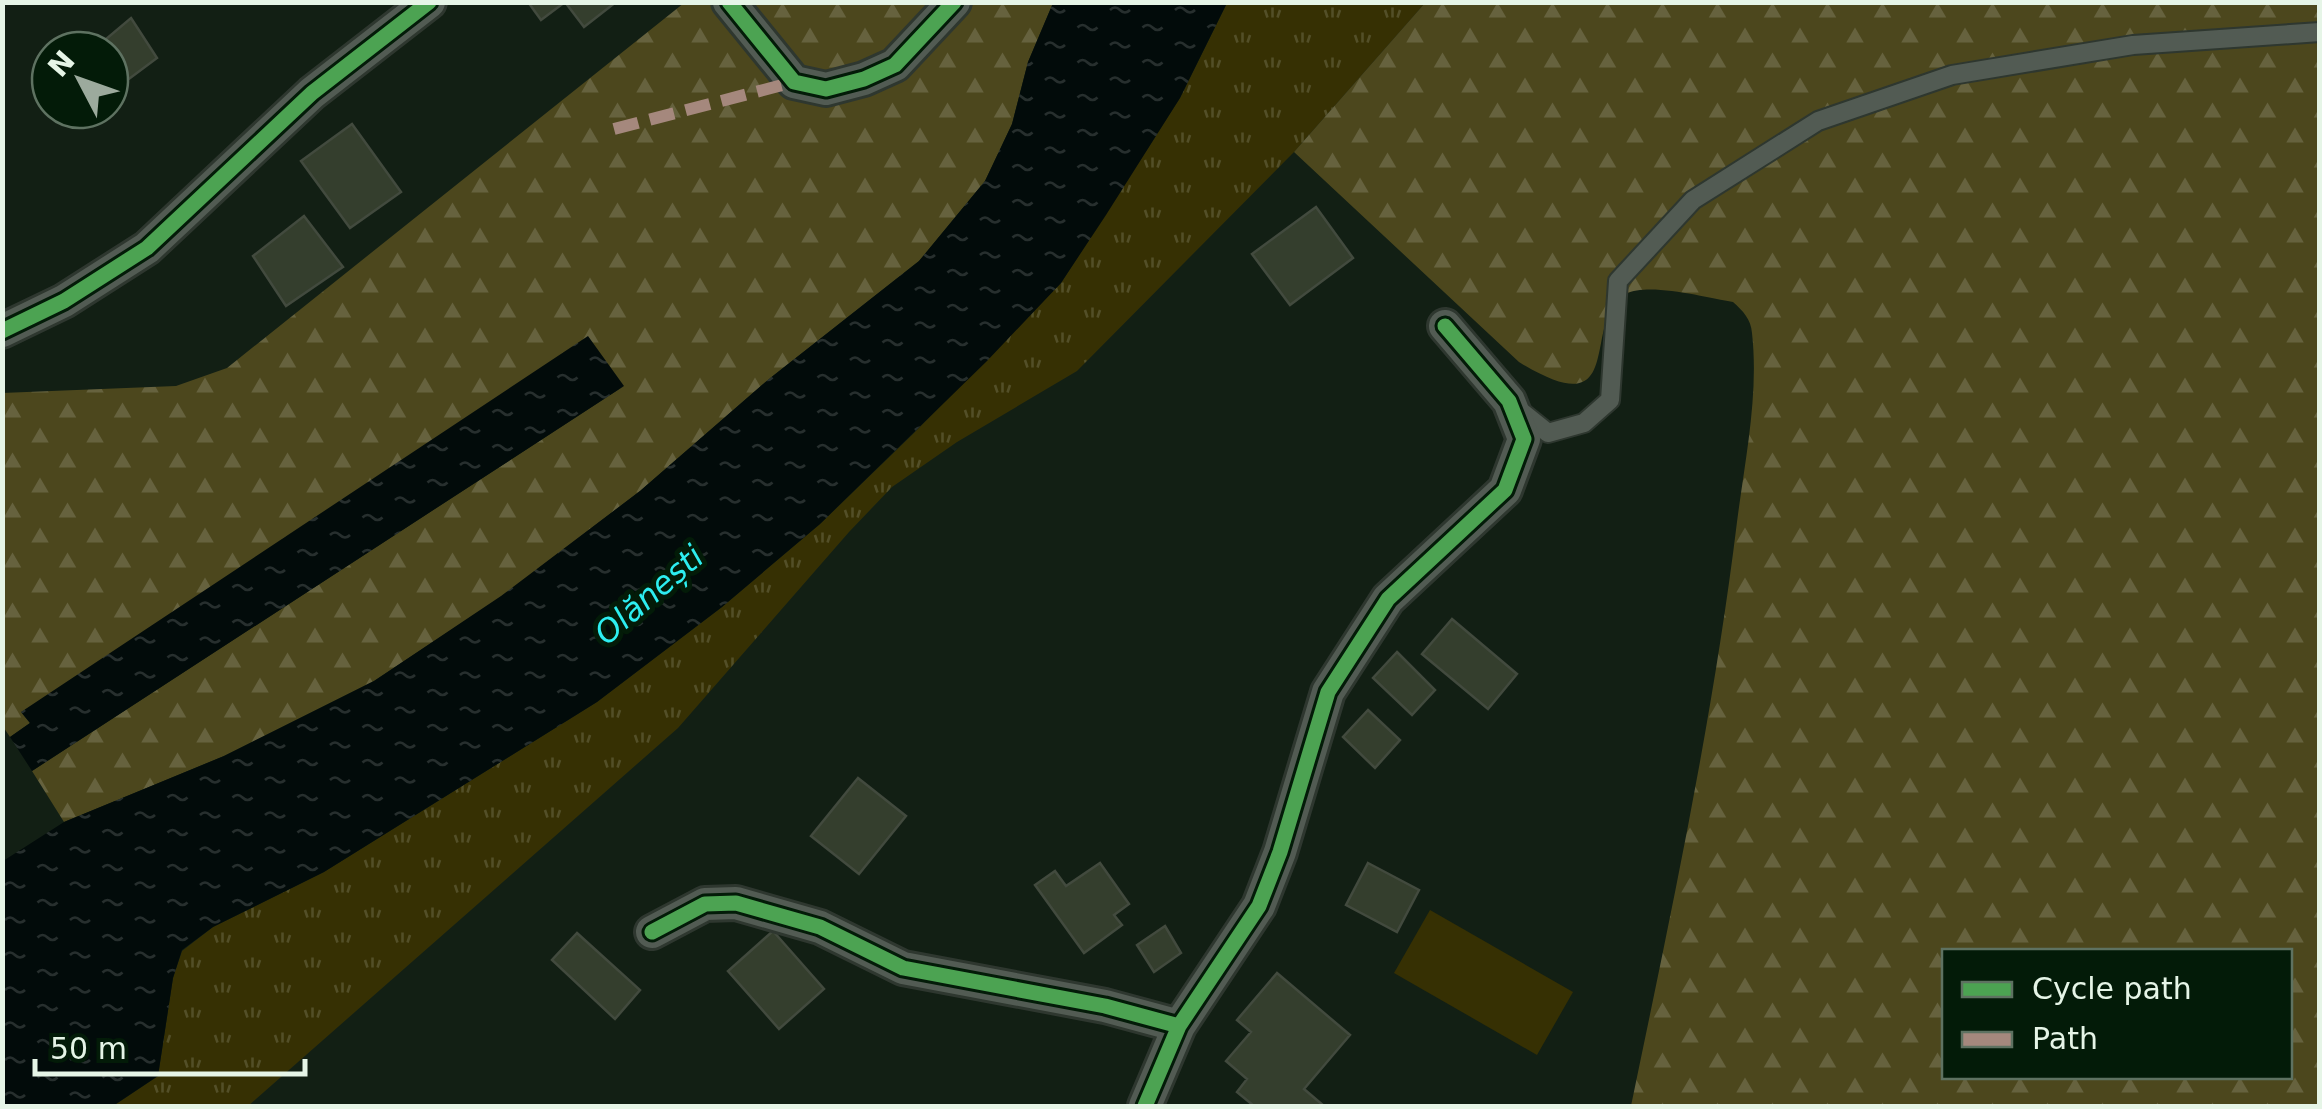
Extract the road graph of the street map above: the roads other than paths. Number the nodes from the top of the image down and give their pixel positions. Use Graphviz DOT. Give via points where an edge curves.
graph roads {
  1 [pos="429,2"];
  2 [pos="728,2"];
  3 [pos="954,2"];
  4 [pos="2320,32"];
  5 [pos="1446,326"];
  6 [pos="2,331"];
  7 [pos="1508,402"];
  8 [pos="652,932"];
  9 [pos="1179,1026"];
  10 [pos="1146,1106"];
  1 -- 6 [label="street" via="312,93 147,248 64,302"];
  2 -- 3 [label="street" via="794,82 826,89 895,65"];
  4 -- 7 [label="lane" via="2133,46 1952,74 1818,121 1693,200 1618,281 1610,400 1584,423 1548,433"];
  5 -- 7 [label="street"];
  7 -- 9 [label="street" via="1524,439 1505,490 1388,599 1328,692 1259,906"];
  8 -- 9 [label="street" via="705,904 736,903 820,927 903,968"];
  9 -- 10 [label="street"];
}
